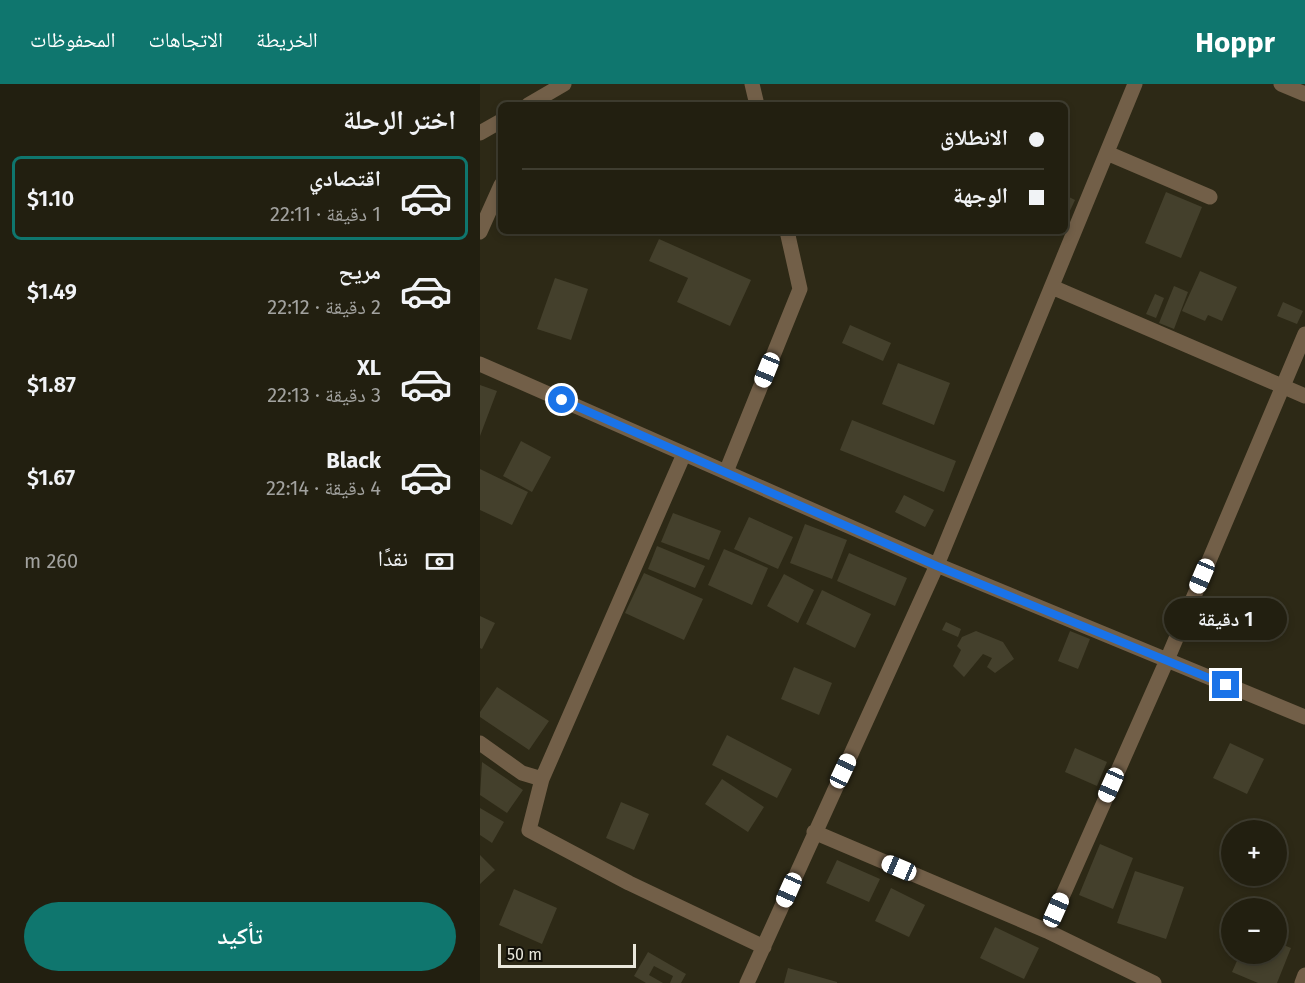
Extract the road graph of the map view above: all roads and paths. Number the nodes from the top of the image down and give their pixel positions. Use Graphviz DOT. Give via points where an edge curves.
graph roads {
  1 [pos="564,84"];
  2 [pos="752,84"];
  3 [pos="1135,84"];
  4 [pos="1281,84"];
  5 [pos="1305,94"];
  6 [pos="537,102"];
  7 [pos="756,102"];
  8 [pos="498,123"];
  9 [pos="480,134"];
  10 [pos="1107,153"];
  11 [pos="498,192"];
  12 [pos="1210,197"];
  13 [pos="480,232"];
  14 [pos="788,234"];
  15 [pos="1052,287"];
  16 [pos="1305,334"];
  17 [pos="480,364"];
  18 [pos="1283,386"];
  19 [pos="1305,396"];
  20 [pos="684,454"];
  21 [pos="726,472"];
  22 [pos="937,566"];
  23 [pos="1167,660"];
  24 [pos="1305,717"];
  25 [pos="480,743"];
  26 [pos="542,779"];
  27 [pos="814,832"];
  28 [pos="1047,931"];
  29 [pos="764,947"];
  30 [pos="1305,975"];
  31 [pos="747,983"];
  32 [pos="1154,983"];
  33 [pos="1302,983"];
  1 -- 6 [label="street"];
  2 -- 7 [label="street"];
  3 -- 10 [label="street"];
  4 -- 5 [label="street"];
  8 -- 9 [label="street"];
  10 -- 12 [label="street"];
  10 -- 15 [label="street"];
  11 -- 13 [label="street"];
  14 -- 21 [label="street" via="800,289"];
  15 -- 18 [label="street"];
  15 -- 22 [label="street"];
  16 -- 18 [label="street"];
  17 -- 20 [label="street"];
  18 -- 19 [label="street"];
  18 -- 23 [label="street"];
  20 -- 21 [label="street"];
  20 -- 26 [label="street"];
  21 -- 22 [label="street"];
  22 -- 23 [label="street"];
  22 -- 27 [label="street"];
  23 -- 24 [label="street"];
  23 -- 28 [label="street"];
  25 -- 26 [label="street" via="522,773"];
  26 -- 29 [label="street" via="529,830"];
  27 -- 28 [label="street"];
  27 -- 29 [label="street"];
  28 -- 32 [label="street"];
  29 -- 31 [label="street"];
  30 -- 33 [label="street"];
}
